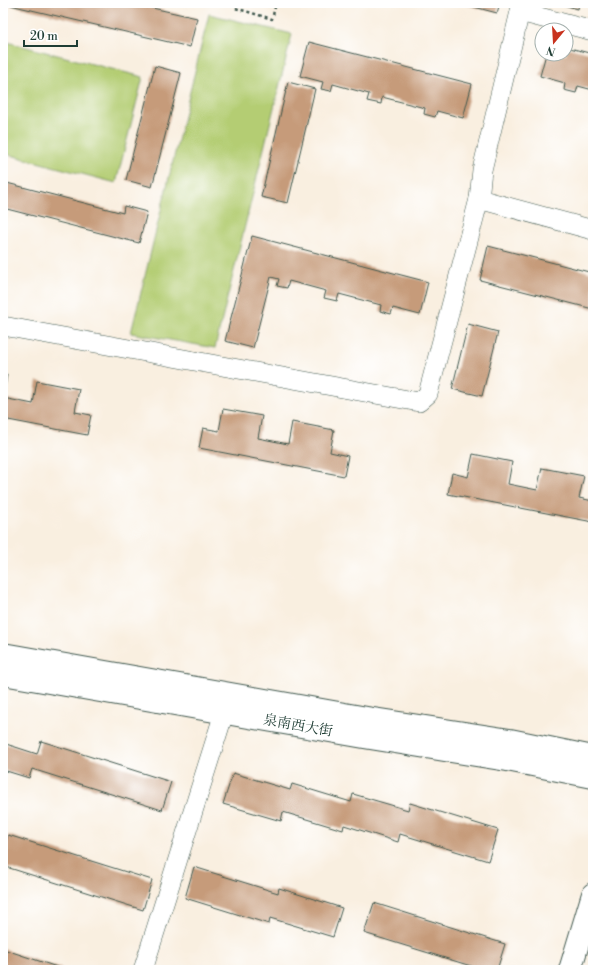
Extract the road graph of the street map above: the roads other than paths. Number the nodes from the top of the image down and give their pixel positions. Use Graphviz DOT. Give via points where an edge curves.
graph roads {
  1 [pos="521,8"];
  2 [pos="593,31"];
  3 [pos="479,198"];
  4 [pos="593,230"];
  5 [pos="3,326"];
  6 [pos="3,654"];
  7 [pos="3,674"];
  8 [pos="224,713"];
  9 [pos="593,757"];
  10 [pos="593,777"];
  11 [pos="593,894"];
  12 [pos="143,970"];
  13 [pos="570,970"];
  1 -- 2 [label="lane"];
  1 -- 3 [label="lane" via="482,170"];
  3 -- 4 [label="lane"];
  3 -- 5 [label="lane" via="428,394 419,402"];
  6 -- 9 [label="main road, 泉南西大街" via="510,740"];
  7 -- 8 [label="main road, 泉南西大街"];
  8 -- 10 [label="main road, 泉南西大街" via="507,760"];
  8 -- 12 [label="lane"];
  11 -- 13 [label="main road"];
}
